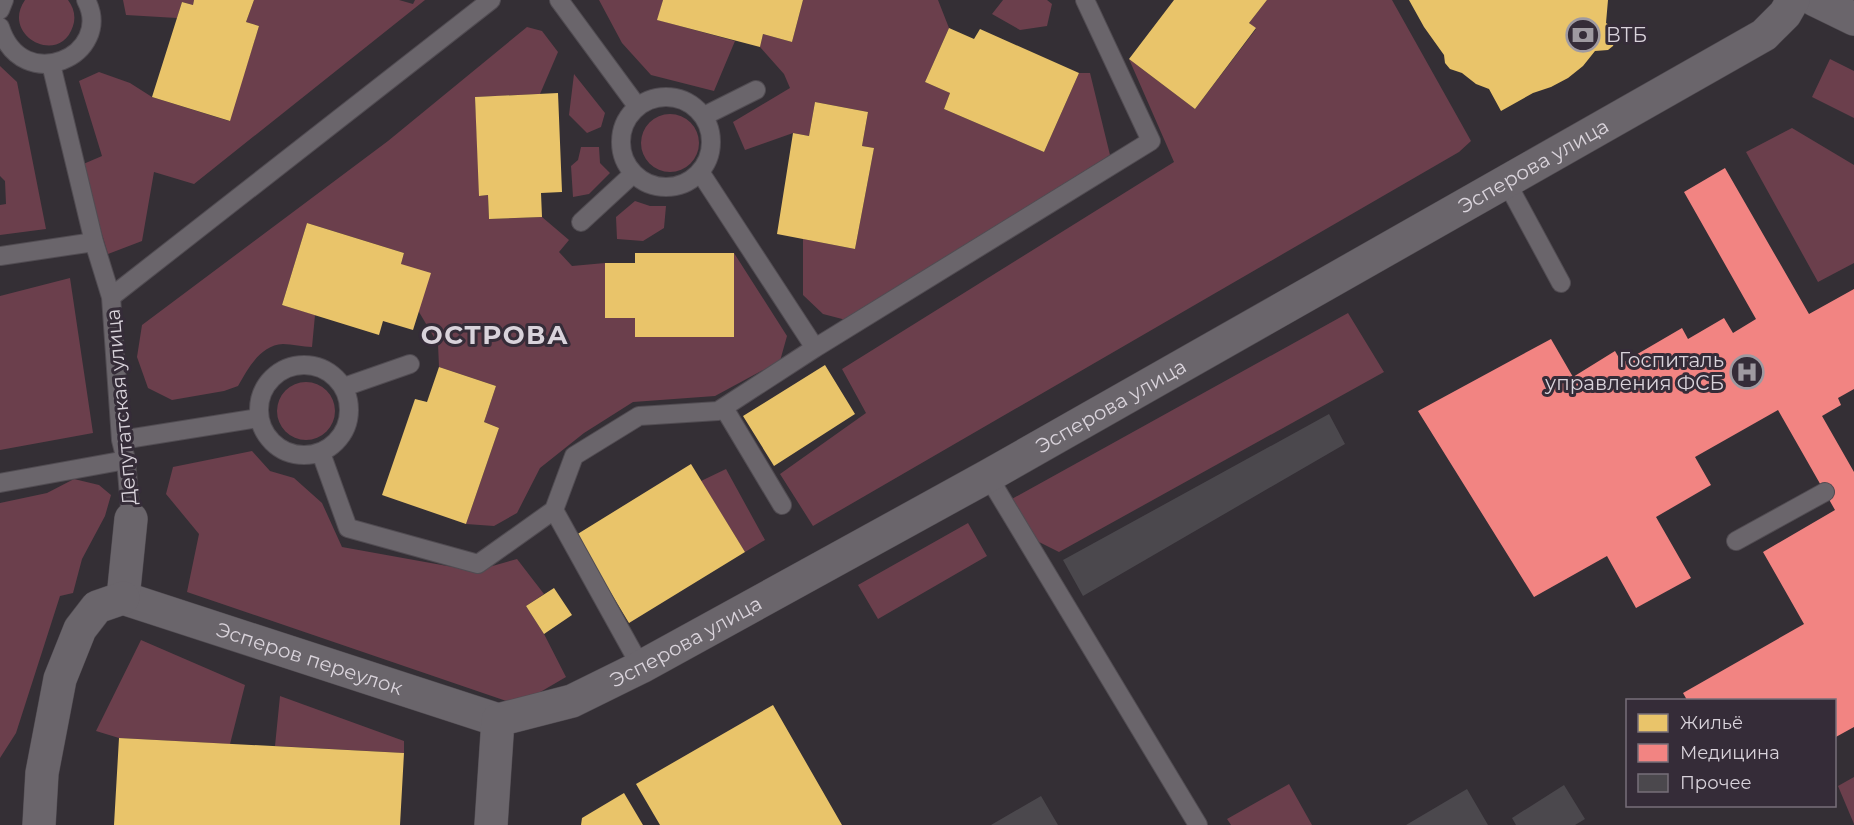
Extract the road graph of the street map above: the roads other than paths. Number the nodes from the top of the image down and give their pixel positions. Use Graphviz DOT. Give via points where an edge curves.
graph roads {
  1 [pos="4,0"];
  2 [pos="86,0"];
  3 [pos="491,0"];
  4 [pos="559,0"];
  5 [pos="1085,0"];
  6 [pos="1792,0"];
  7 [pos="1815,0"];
  8 [pos="0,10"];
  9 [pos="1854,19"];
  10 [pos="0,27"];
  11 [pos="51,64"];
  12 [pos="756,90"];
  13 [pos="637,106"];
  14 [pos="704,116"];
  15 [pos="700,172"];
  16 [pos="633,174"];
  17 [pos="1507,183"];
  18 [pos="581,222"];
  19 [pos="94,242"];
  20 [pos="0,256"];
  21 [pos="1561,283"];
  22 [pos="111,297"];
  23 [pos="815,348"];
  24 [pos="410,364"];
  25 [pos="344,387"];
  26 [pos="724,408"];
  27 [pos="259,418"];
  28 [pos="121,440"];
  29 [pos="321,453"];
  30 [pos="126,460"];
  31 [pos="987,476"];
  32 [pos="0,483"];
  33 [pos="1825,492"];
  34 [pos="782,505"];
  35 [pos="554,510"];
  36 [pos="131,519"];
  37 [pos="1736,541"];
  38 [pos="123,598"];
  39 [pos="641,667"];
  40 [pos="498,720"];
  41 [pos="39,825"];
  42 [pos="491,825"];
  43 [pos="1198,825"];
  1 -- 8 [label="lane"];
  2 -- 11 [label="lane" via="91,20 88,36 67,60"];
  3 -- 22 [label="lane, Депутатская улица"];
  4 -- 13 [label="lane"];
  5 -- 23 [label="lane" via="1151,141"];
  6 -- 17 [label="street, Эсперова улица" via="1785,14 1764,35"];
  7 -- 9 [label="street"];
  10 -- 11 [label="lane" via="12,51 24,60"];
  11 -- 19 [label="lane"];
  12 -- 14 [label="lane"];
  13 -- 14 [label="lane" via="665,96 680,98"];
  13 -- 16 [label="lane" via="621,131 620,146"];
  14 -- 15 [label="lane" via="711,144"];
  15 -- 16 [label="lane" via="689,182 674,187 645,183"];
  15 -- 23 [label="lane"];
  16 -- 18 [label="lane"];
  17 -- 21 [label="lane"];
  17 -- 31 [label="street, Эсперова улица"];
  19 -- 20 [label="lane"];
  19 -- 22 [label="lane"];
  22 -- 28 [label="lane, Депутатская улица"];
  23 -- 26 [label="lane"];
  24 -- 25 [label="lane"];
  25 -- 27 [label="lane" via="320,367 304,364 289,368 264,388"];
  25 -- 29 [label="lane" via="350,402 345,433"];
  26 -- 34 [label="lane"];
  26 -- 35 [label="lane" via="639,416 574,456"];
  27 -- 28 [label="lane"];
  27 -- 29 [label="lane" via="263,431 282,450 308,456"];
  28 -- 30 [label="lane, Депутатская улица"];
  29 -- 35 [label="lane" via="348,528 478,564"];
  30 -- 32 [label="lane"];
  30 -- 36 [label="lane, Депутатская улица"];
  31 -- 39 [label="street, Эсперова улица"];
  31 -- 43 [label="lane"];
  33 -- 37 [label="lane"];
  35 -- 39 [label="lane"];
  36 -- 38 [label="street, Депутатская улица"];
  38 -- 40 [label="street, Эсперов переулок"];
  38 -- 41 [label="street" via="97,607 80,629 60,679 42,773"];
  39 -- 40 [label="street, Эсперова улица" via="572,701"];
  40 -- 42 [label="street"];
}
